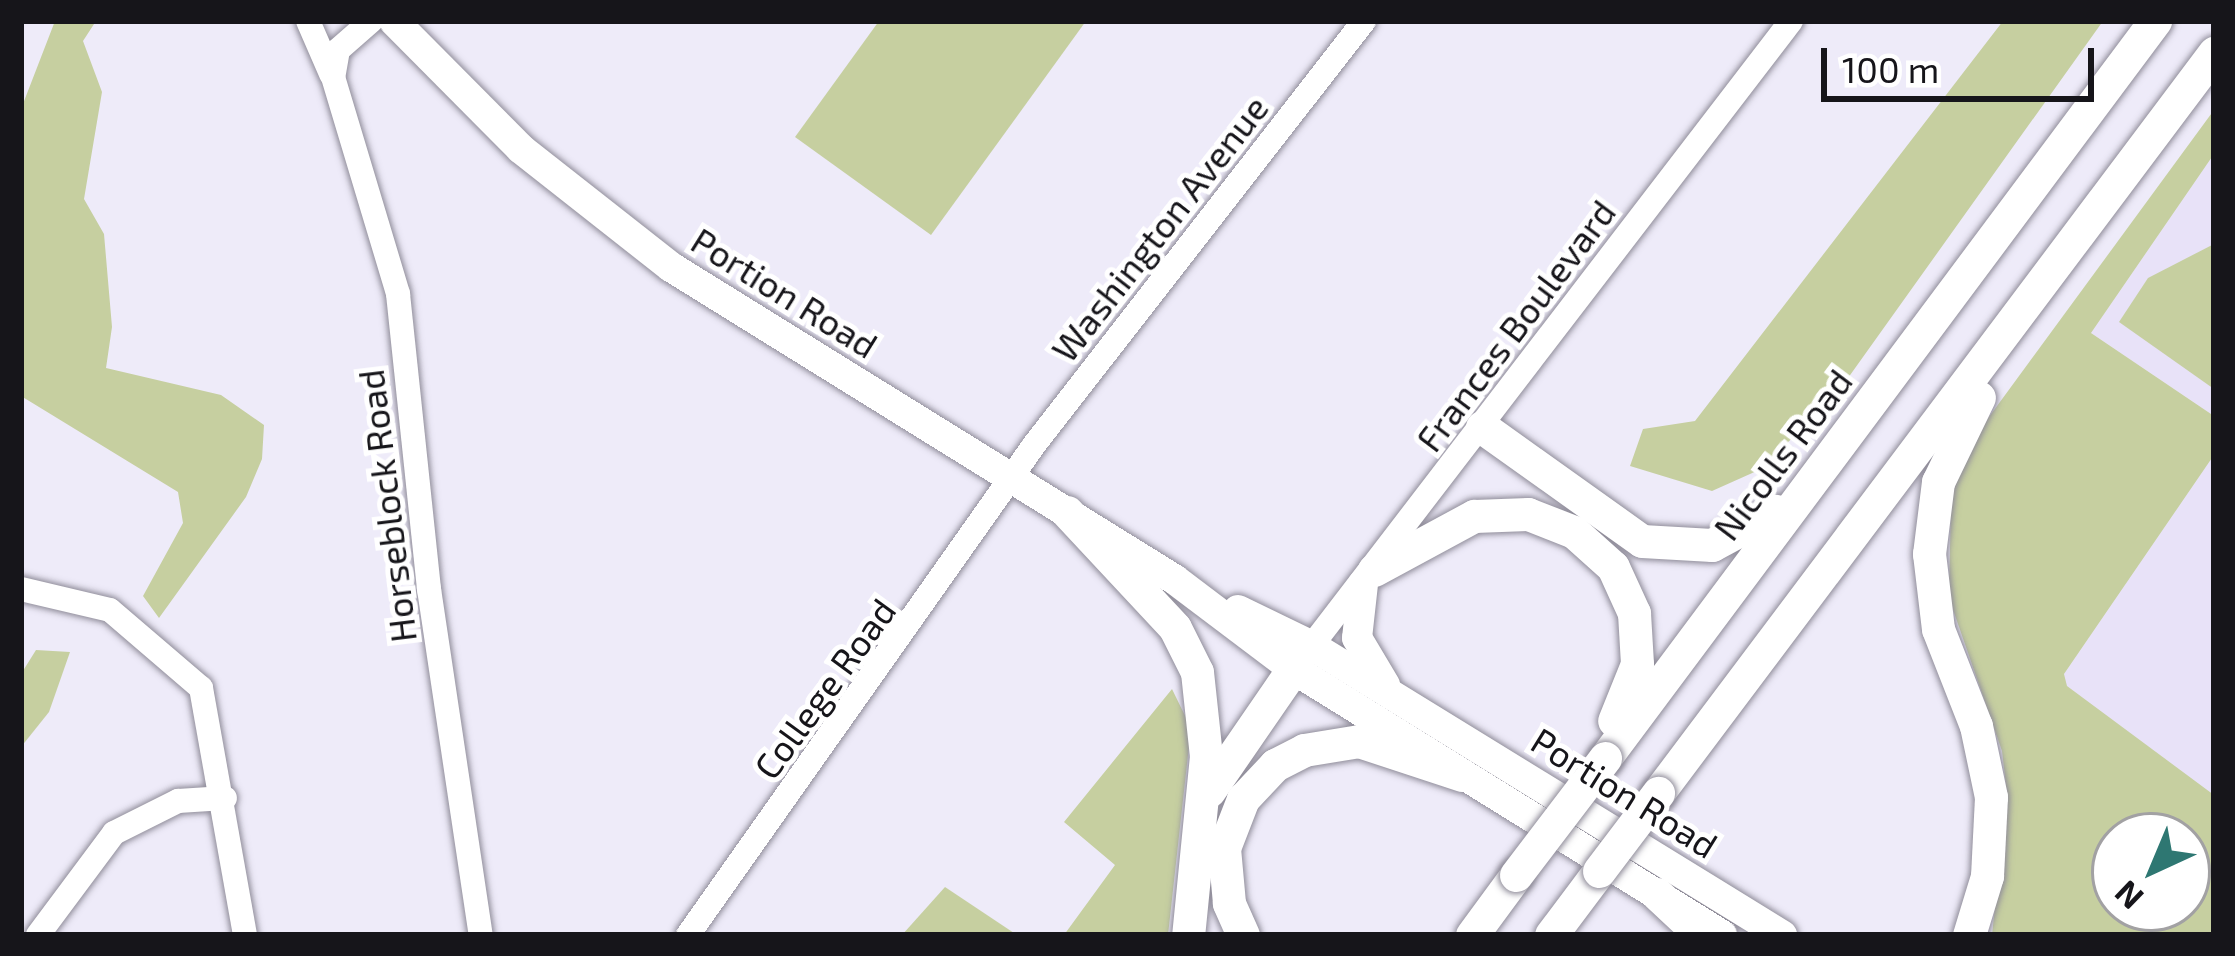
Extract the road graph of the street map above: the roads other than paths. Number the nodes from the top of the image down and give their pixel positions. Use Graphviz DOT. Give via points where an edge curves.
graph roads {
  1 [pos="308,21"];
  2 [pos="371,21"];
  3 [pos="394,21"];
  4 [pos="1364,21"];
  5 [pos="1791,21"];
  6 [pos="2155,21"];
  7 [pos="2214,53"];
  8 [pos="332,77"];
  9 [pos="2069,247"];
  10 [pos="1482,427"];
  11 [pos="1012,479"];
  12 [pos="1797,497"];
  13 [pos="1067,512"];
  14 [pos="1368,577"];
  15 [pos="21,589"];
  16 [pos="1302,658"];
  17 [pos="1392,694"];
  18 [pos="1599,755"];
  19 [pos="1462,775"];
  20 [pos="226,798"];
  21 [pos="1198,820"];
  22 [pos="1510,884"];
  23 [pos="1657,894"];
  24 [pos="1982,918"];
  25 [pos="1568,923"];
  26 [pos="38,935"];
  27 [pos="245,935"];
  28 [pos="481,935"];
  29 [pos="688,935"];
  30 [pos="1188,935"];
  31 [pos="1244,935"];
  32 [pos="1455,935"];
  33 [pos="1472,935"];
  34 [pos="1701,935"];
  35 [pos="1722,935"];
  36 [pos="1782,935"];
  37 [pos="1969,935"];
  1 -- 8 [label="street, Horseblock Road"];
  2 -- 8 [label="street" via="338,50"];
  3 -- 11 [label="main road, Portion Road" via="521,149 629,237"];
  4 -- 11 [label="street, Washington Avenue"];
  5 -- 10 [label="street, Frances Boulevard"];
  6 -- 12 [label="highway, Nicolls Road"];
  7 -- 9 [label="highway"];
  8 -- 28 [label="street, Horseblock Road" via="398,294 429,589"];
  9 -- 24 [label="highway" via="1963,424 1933,506 1932,605 1983,748 1991,797"];
  9 -- 25 [label="highway, bridge" via="1599,871"];
  10 -- 12 [label="highway" via="1609,524 1659,546 1729,539"];
  10 -- 14 [label="street, Frances Boulevard"];
  11 -- 13 [label="main road, Portion Road"];
  11 -- 29 [label="street, College Road"];
  12 -- 18 [label="highway, Nicolls Road"];
  13 -- 16 [label="main road, Portion Road"];
  13 -- 21 [label="highway" via="1190,654 1206,711"];
  14 -- 16 [label="street, Frances Boulevard"];
  14 -- 17 [label="main road" via="1357,638"];
  14 -- 18 [label="highway" via="1443,526 1493,513 1545,518 1588,542 1630,596 1639,647"];
  15 -- 20 [label="street" via="110,610 180,663 207,700"];
  16 -- 17 [label="main road, Portion Road"];
  16 -- 19 [label="main road, Portion Road"];
  16 -- 21 [label="highway" via="1235,743"];
  17 -- 36 [label="main road, Portion Road"];
  18 -- 22 [label="highway, bridge"];
  19 -- 23 [label="main road, Portion Road"];
  19 -- 31 [label="highway" via="1359,741 1304,750 1275,765 1243,799 1225,848 1228,903"];
  20 -- 26 [label="street" via="178,801 113,832"];
  20 -- 27 [label="street"];
  21 -- 30 [label="highway"];
  22 -- 32 [label="highway"];
  22 -- 33 [label="highway"];
  23 -- 34 [label="highway"];
  23 -- 35 [label="main road, Portion Road"];
  24 -- 37 [label="highway"];
}
